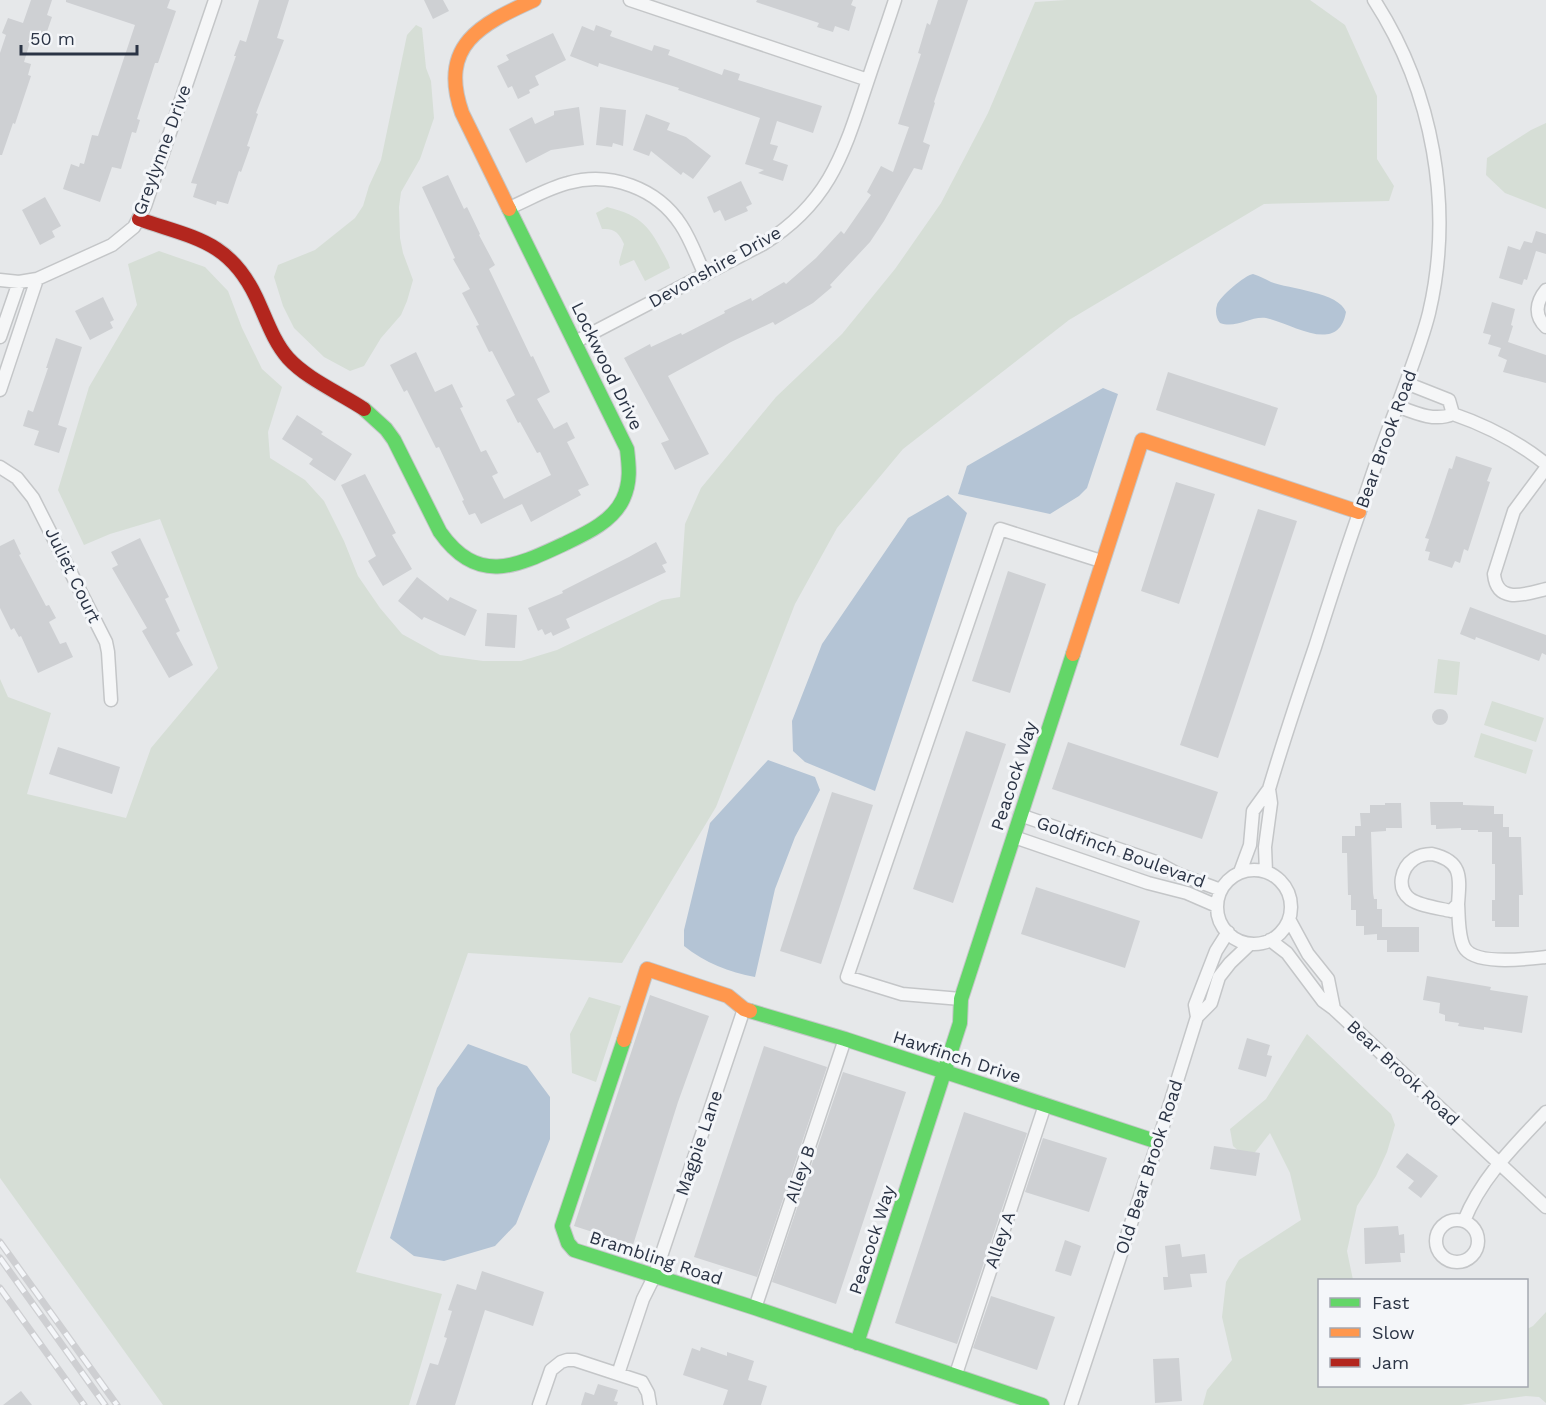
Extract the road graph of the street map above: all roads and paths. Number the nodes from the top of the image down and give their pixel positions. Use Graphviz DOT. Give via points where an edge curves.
graph roads {
  1 [pos="215,0"];
  2 [pos="534,0"];
  3 [pos="630,0"];
  4 [pos="895,0"];
  5 [pos="1374,0"];
  6 [pos="868,80"];
  7 [pos="509,208"];
  8 [pos="139,219"];
  9 [pos="705,275"];
  10 [pos="37,279"];
  11 [pos="0,280"];
  12 [pos="19,282"];
  13 [pos="1546,290"];
  14 [pos="1546,327"];
  15 [pos="0,337"];
  16 [pos="575,342"];
  17 [pos="1406,383"];
  18 [pos="0,390"];
  19 [pos="1397,406"];
  20 [pos="1453,414"];
  21 [pos="1546,466"];
  22 [pos="0,467"];
  23 [pos="1359,512"];
  24 [pos="1101,561"];
  25 [pos="1546,589"];
  26 [pos="111,700"];
  27 [pos="1269,789"];
  28 [pos="1020,815"];
  29 [pos="1014,837"];
  30 [pos="1240,872"];
  31 [pos="1266,872"];
  32 [pos="1221,890"];
  33 [pos="1458,904"];
  34 [pos="1217,906"];
  35 [pos="1289,919"];
  36 [pos="1227,932"];
  37 [pos="1270,940"];
  38 [pos="1251,944"];
  39 [pos="1546,957"];
  40 [pos="961,999"];
  41 [pos="744,1009"];
  42 [pos="1335,1009"];
  43 [pos="1197,1017"];
  44 [pos="845,1039"];
  45 [pos="945,1072"];
  46 [pos="1045,1105"];
  47 [pos="1546,1112"];
  48 [pos="1158,1142"];
  49 [pos="1499,1163"];
  50 [pos="1546,1207"];
  51 [pos="1464,1221"];
  52 [pos="654,1277"];
  53 [pos="755,1308"];
  54 [pos="857,1343"];
  55 [pos="618,1374"];
  56 [pos="956,1374"];
  57 [pos="539,1405"];
  58 [pos="650,1405"];
  59 [pos="1042,1405"];
  60 [pos="1071,1405"];
  1 -- 8 [label="street, Greylynne Drive"];
  2 -- 7 [label="street, Lockwood Drive" via="474,33 461,53 455,77 459,107"];
  3 -- 6 [label="street"];
  4 -- 6 [label="street, Devonshire Drive"];
  5 -- 17 [label="street, Bear Brook Road" via="1404,52 1417,86 1429,130 1439,198 1437,269 1420,345"];
  6 -- 9 [label="street, Devonshire Drive" via="842,155 811,203 773,237"];
  7 -- 9 [label="street" via="578,181 605,179 632,186 656,199 676,218"];
  7 -- 16 [label="street, Lockwood Drive"];
  8 -- 10 [label="street, Greylynne Drive" via="116,242"];
  8 -- 16 [label="street, Lockwood Drive" via="211,246 232,260 283,353 298,368 386,427 443,538 460,555 482,565 518,564 590,531 610,517 624,497 630,473 627,449"];
  9 -- 16 [label="street, Devonshire Drive"];
  10 -- 12 [label="street, Greylynne Drive"];
  10 -- 18 [label="street"];
  11 -- 12 [label="street, Greylynne Drive"];
  12 -- 15 [label="street"];
  13 -- 14 [label="street" via="1538,304 1538,314"];
  17 -- 19 [label="street, Bear Brook Road"];
  17 -- 20 [label="street" via="1449,400"];
  19 -- 20 [label="street" via="1442,419"];
  19 -- 23 [label="street, Bear Brook Road"];
  20 -- 21 [label="street" via="1505,435"];
  21 -- 25 [label="street" via="1514,511 1494,581 1514,596"];
  22 -- 26 [label="street, Juliet Court" via="17,478 33,498 106,642"];
  23 -- 24 [label="street, Peacock Way" via="1142,440"];
  23 -- 27 [label="street, Bear Brook Road"];
  24 -- 28 [label="street, Peacock Way"];
  24 -- 40 [label="street" via="1000,529 847,977 902,994"];
  27 -- 30 [label="street, Bear Brook Road" via="1253,811 1250,845"];
  27 -- 31 [label="street"];
  28 -- 29 [label="street, Peacock Way"];
  28 -- 32 [label="street, Goldfinch Boulevard" via="1156,862"];
  29 -- 34 [label="street, Goldfinch Boulevard"];
  29 -- 40 [label="street, Peacock Way"];
  30 -- 31 [label="street" via="1254,868"];
  30 -- 32 [label="street, Bear Brook Road"];
  31 -- 35 [label="street, Bear Brook Road" via="1285,888 1290,900"];
  32 -- 34 [label="street"];
  33 -- 33 [label="street" via="1451,911 1413,901 1402,887 1405,869 1422,855 1443,856 1459,872"];
  33 -- 39 [label="street" via="1463,946 1469,953 1478,958"];
  34 -- 36 [label="street" via="1218,918"];
  35 -- 37 [label="street"];
  35 -- 42 [label="street, Bear Brook Road" via="1308,954 1328,979"];
  36 -- 38 [label="street" via="1234,939"];
  36 -- 43 [label="street" via="1195,1005"];
  37 -- 38 [label="street"];
  37 -- 42 [label="street" via="1287,952 1323,1001"];
  38 -- 43 [label="street, Old Bear Brook Road" via="1219,977 1211,1003"];
  40 -- 45 [label="street, Peacock Way" via="960,1023"];
  41 -- 44 [label="street, Hawfinch Drive"];
  41 -- 52 [label="street, Magpie Lane"];
  41 -- 52 [label="street, Brambling Road" via="728,996 647,969 562,1226 574,1250"];
  42 -- 49 [label="street, Bear Brook Road"];
  43 -- 48 [label="street, Old Bear Brook Road"];
  44 -- 45 [label="street, Hawfinch Drive"];
  44 -- 53 [label="street, Alley B"];
  45 -- 46 [label="street, Hawfinch Drive"];
  45 -- 54 [label="street, Peacock Way"];
  46 -- 48 [label="street, Hawfinch Drive"];
  46 -- 56 [label="street, Alley A"];
  47 -- 49 [label="street"];
  48 -- 60 [label="street, Old Bear Brook Road"];
  49 -- 50 [label="street, Bear Brook Road"];
  49 -- 51 [label="street" via="1470,1205"];
  52 -- 53 [label="street, Brambling Road"];
  52 -- 55 [label="street, Magpie Lane"];
  53 -- 54 [label="street, Brambling Road"];
  54 -- 56 [label="street, Brambling Road"];
  55 -- 57 [label="street" via="575,1360 561,1362 551,1370"];
  55 -- 58 [label="street" via="642,1382"];
  56 -- 59 [label="street, Brambling Road"];
}
